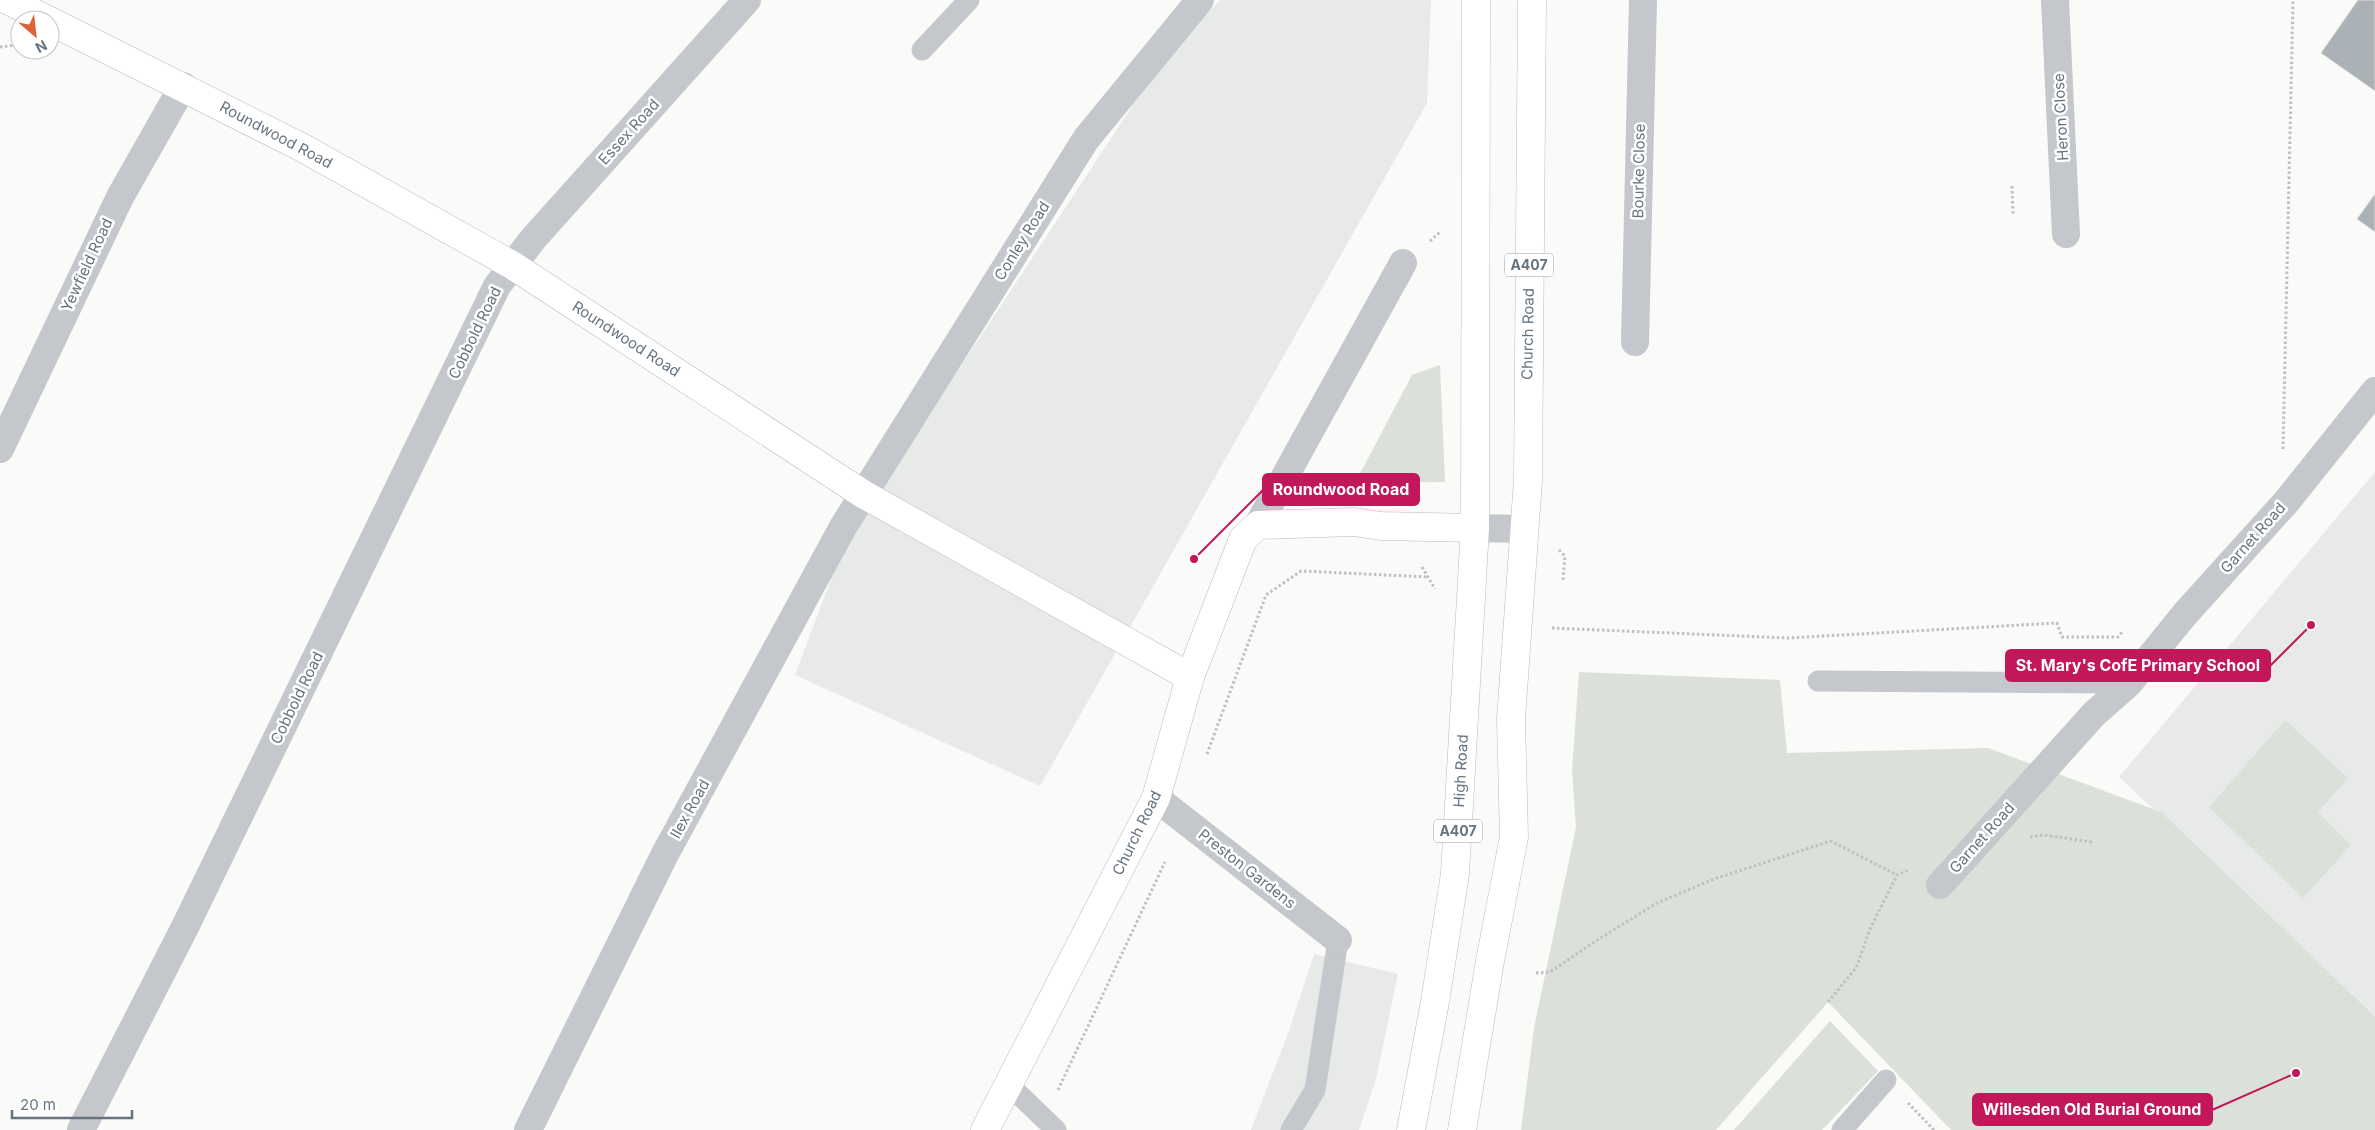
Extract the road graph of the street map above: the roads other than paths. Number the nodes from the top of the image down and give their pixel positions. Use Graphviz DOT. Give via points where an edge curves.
graph roads {
  1 [pos="7,0"];
  2 [pos="747,0"];
  3 [pos="969,0"];
  4 [pos="1200,0"];
  5 [pos="1476,0"];
  6 [pos="1532,0"];
  7 [pos="1644,0"];
  8 [pos="2055,0"];
  9 [pos="28,10"];
  10 [pos="60,25"];
  11 [pos="922,50"];
  12 [pos="183,86"];
  13 [pos="2066,234"];
  14 [pos="1403,263"];
  15 [pos="512,265"];
  16 [pos="1635,342"];
  17 [pos="2375,391"];
  18 [pos="0,448"];
  19 [pos="863,494"];
  20 [pos="1258,525"];
  21 [pos="1475,528"];
  22 [pos="1524,529"];
  23 [pos="1190,677"];
  24 [pos="1818,681"];
  25 [pos="2129,683"];
  26 [pos="1156,798"];
  27 [pos="1940,884"];
  28 [pos="1338,940"];
  29 [pos="1886,1080"];
  30 [pos="1008,1084"];
  31 [pos="81,1130"];
  32 [pos="528,1130"];
  33 [pos="985,1130"];
  34 [pos="1056,1130"];
  35 [pos="1291,1130"];
  36 [pos="1411,1130"];
  37 [pos="1462,1130"];
  38 [pos="1842,1130"];
  1 -- 9 [label="street, Roundwood Road"];
  2 -- 15 [label="street, Essex Road"];
  3 -- 11 [label="lane"];
  4 -- 19 [label="street, Conley Road" via="1086,139"];
  5 -- 21 [label="street, A407"];
  6 -- 22 [label="street, Church Road / A407" via="1528,480"];
  7 -- 16 [label="street, Bourke Close"];
  8 -- 13 [label="street, Heron Close"];
  10 -- 12 [label="street, Roundwood Road"];
  12 -- 15 [label="street, Roundwood Road" via="304,148"];
  12 -- 18 [label="street, Yewfield Road" via="120,197"];
  14 -- 20 [label="street, Church Road"];
  15 -- 19 [label="street, Roundwood Road"];
  15 -- 31 [label="street, Cobbold Road" via="497,286 190,918"];
  17 -- 25 [label="street, Garnet Road" via="2287,501 2185,614"];
  19 -- 23 [label="street, Roundwood Road"];
  19 -- 32 [label="street, Ilex Road" via="665,854"];
  20 -- 21 [label="street" via="1354,522 1381,526"];
  20 -- 23 [label="street, Church Road" via="1242,539"];
  21 -- 22 [label="street"];
  21 -- 36 [label="street, High Road / A407" via="1455,874"];
  22 -- 37 [label="street, A407" via="1511,719 1514,837"];
  23 -- 26 [label="street, Church Road"];
  24 -- 25 [label="lane"];
  25 -- 27 [label="street, Garnet Road" via="2094,714"];
  26 -- 28 [label="street, Preston Gardens"];
  26 -- 30 [label="street, Church Road"];
  28 -- 35 [label="lane" via="1315,1090"];
  29 -- 38 [label="lane"];
  30 -- 33 [label="street, Church Road"];
  30 -- 34 [label="lane"];
}
